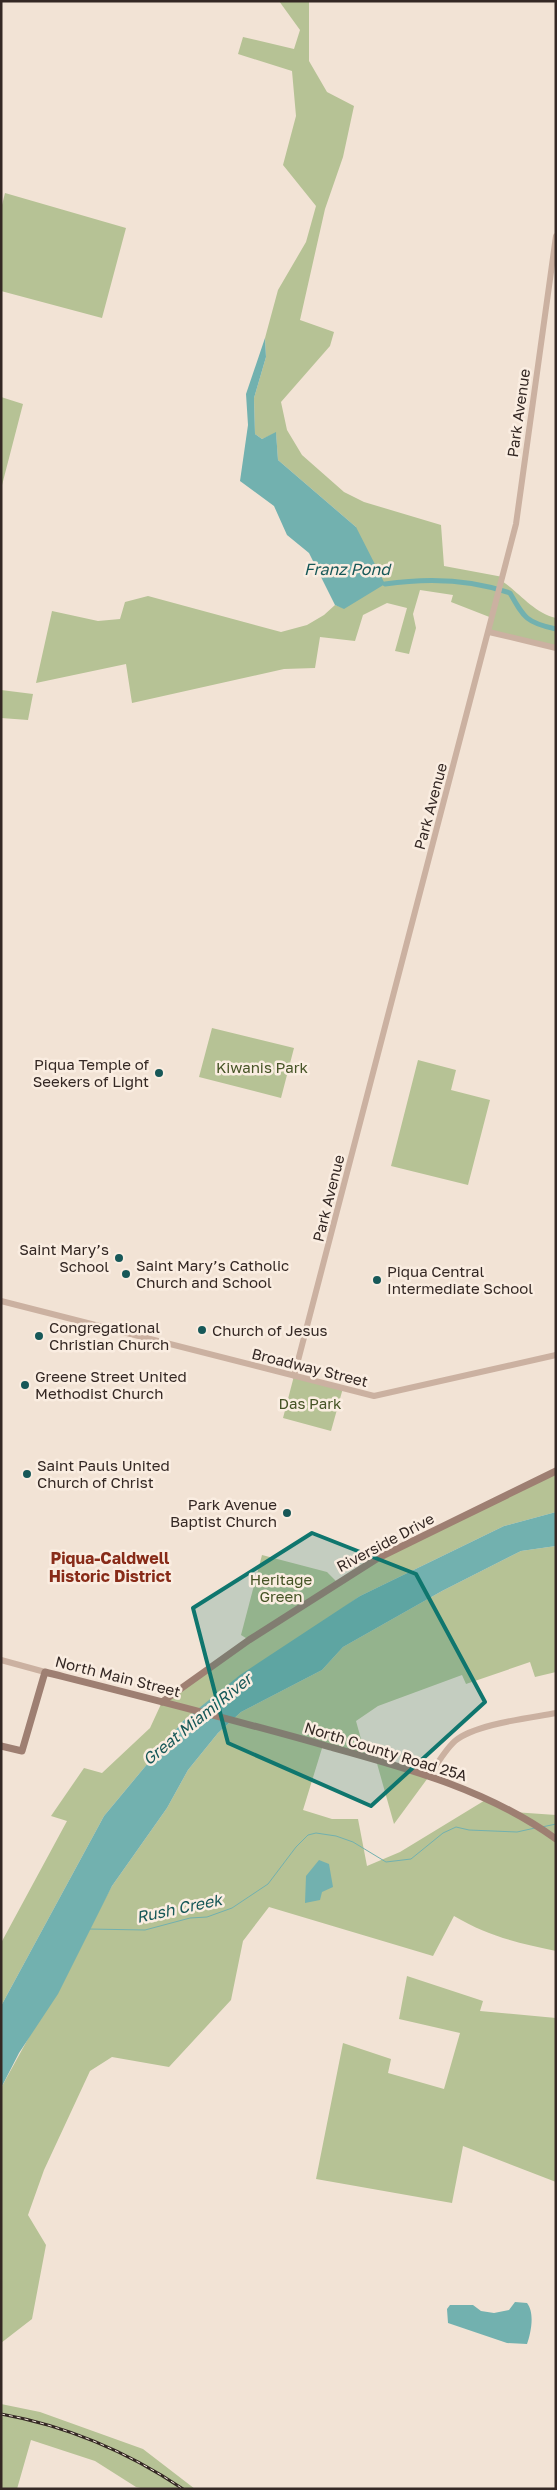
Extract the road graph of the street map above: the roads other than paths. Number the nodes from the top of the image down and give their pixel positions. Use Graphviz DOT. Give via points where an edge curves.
graph roads {
  1 [pos="556,236"];
  2 [pos="489,632"];
  3 [pos="556,648"];
  4 [pos="1,1301"];
  5 [pos="556,1355"];
  6 [pos="294,1376"];
  7 [pos="556,1471"];
  8 [pos="1,1660"];
  9 [pos="45,1672"];
  10 [pos="162,1702"];
  11 [pos="556,1712"];
  12 [pos="228,1719"];
  13 [pos="1,1746"];
  14 [pos="430,1775"];
  15 [pos="554,1838"];
  1 -- 2 [label="street, Park Avenue" via="516,524"];
  2 -- 3 [label="street"];
  2 -- 6 [label="street, Park Avenue"];
  4 -- 6 [label="street, Broadway Street"];
  5 -- 6 [label="street, Broadway Street" via="374,1396"];
  7 -- 10 [label="main road, Riverside Drive" via="378,1558 249,1640"];
  8 -- 9 [label="street, North Main Street"];
  9 -- 10 [label="main road, North Main Street"];
  9 -- 13 [label="main road" via="22,1751"];
  10 -- 12 [label="main road, North Main Street"];
  11 -- 14 [label="street" via="470,1732 456,1740"];
  12 -- 14 [label="main road, North County Road 25A"];
  14 -- 15 [label="main road, North County Road 25A" via="513,1812"];
}
